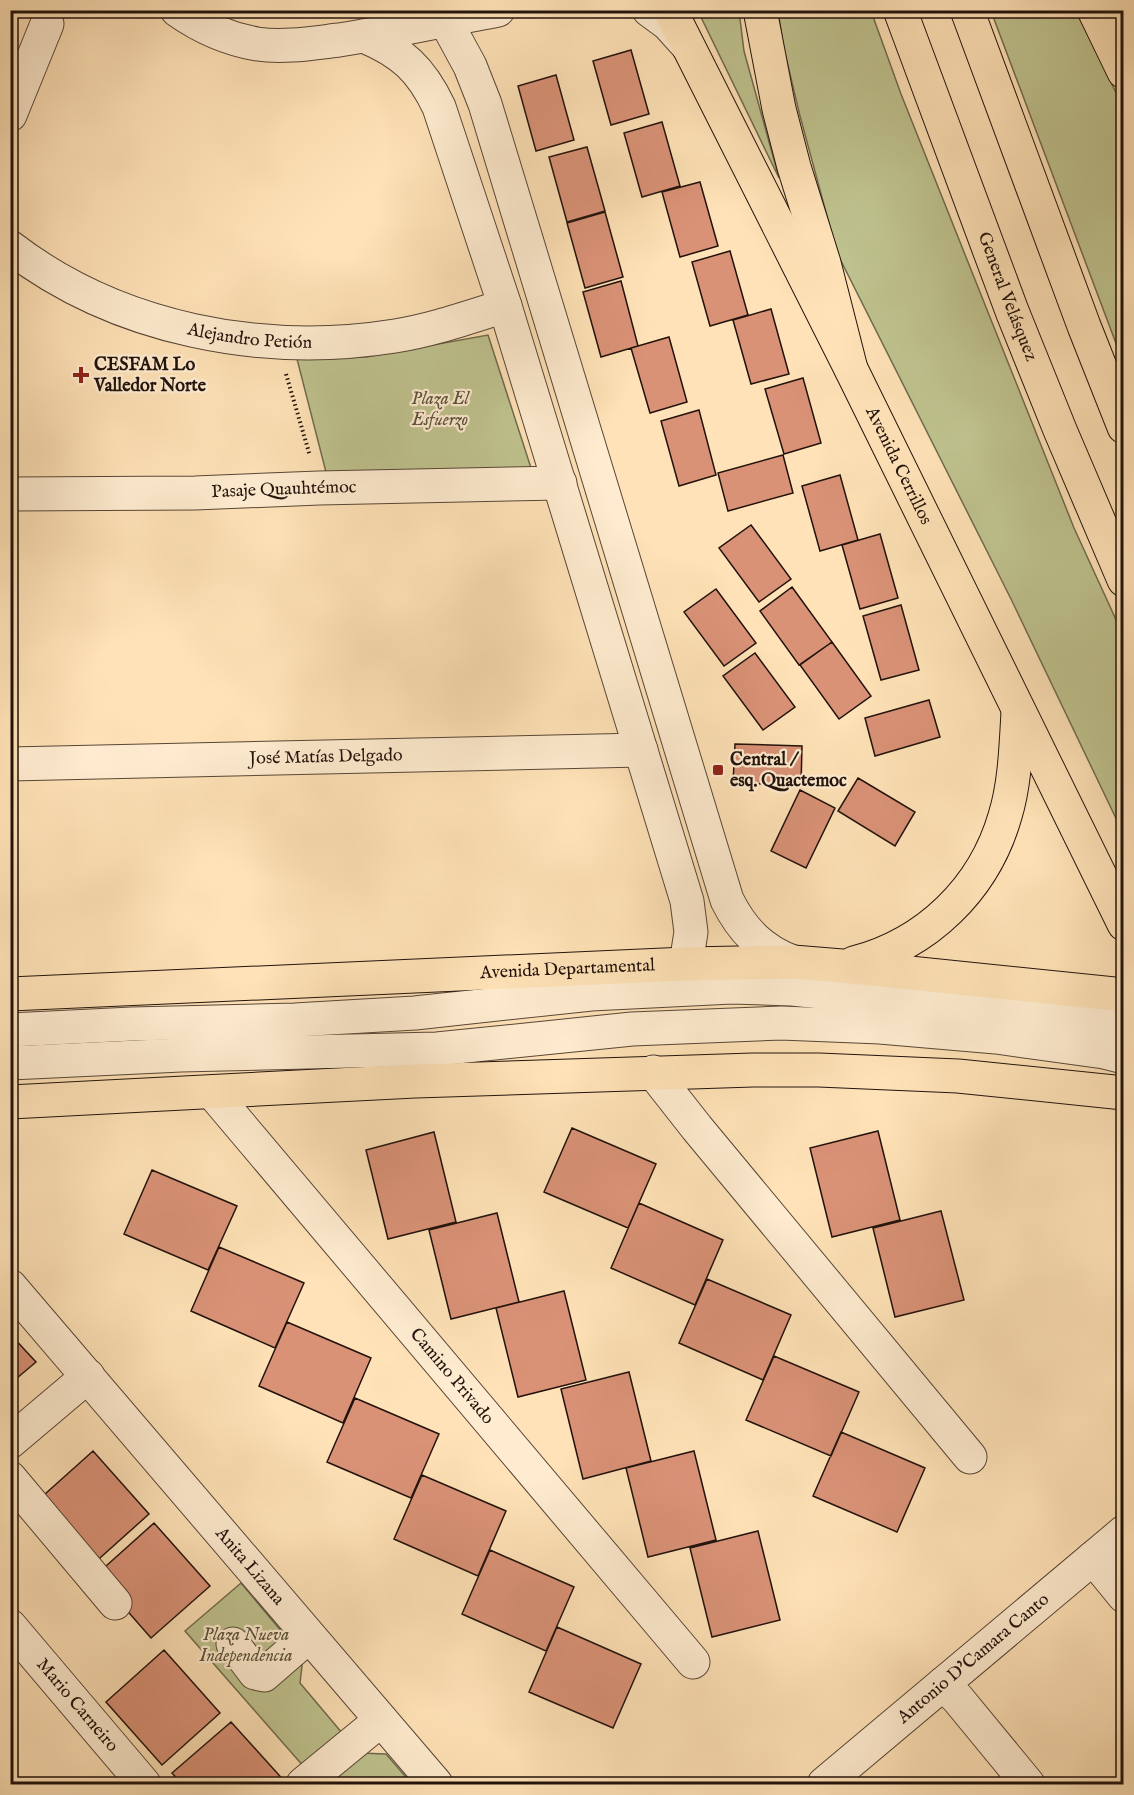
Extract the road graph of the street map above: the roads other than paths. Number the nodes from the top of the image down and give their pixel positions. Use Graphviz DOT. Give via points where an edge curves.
graph roads {
  1 [pos="177,10"];
  2 [pos="498,10"];
  3 [pos="649,10"];
  4 [pos="670,10"];
  5 [pos="760,10"];
  6 [pos="900,10"];
  7 [pos="967,10"];
  8 [pos="1094,10"];
  9 [pos="52,17"];
  10 [pos="445,20"];
  11 [pos="363,36"];
  12 [pos="687,45"];
  13 [pos="10,64"];
  14 [pos="1124,72"];
  15 [pos="10,115"];
  16 [pos="10,247"];
  17 [pos="505,306"];
  18 [pos="851,369"];
  19 [pos="1124,427"];
  20 [pos="560,483"];
  21 [pos="10,494"];
  22 [pos="1124,580"];
  23 [pos="1018,710"];
  24 [pos="641,750"];
  25 [pos="10,764"];
  26 [pos="1124,924"];
  27 [pos="793,962"];
  28 [pos="686,964"];
  29 [pos="842,966"];
  30 [pos="10,994"];
  31 [pos="1124,995"];
  32 [pos="1124,1028"];
  33 [pos="10,1030"];
  34 [pos="1124,1057"];
  35 [pos="10,1063"];
  36 [pos="653,1072"];
  37 [pos="212,1092"];
  38 [pos="1124,1094"];
  39 [pos="10,1102"];
  40 [pos="10,1286"];
  41 [pos="88,1376"];
  42 [pos="10,1442"];
  43 [pos="970,1457"];
  44 [pos="10,1478"];
  45 [pos="1124,1532"];
  46 [pos="1093,1558"];
  47 [pos="1124,1596"];
  48 [pos="115,1604"];
  49 [pos="10,1626"];
  50 [pos="309,1636"];
  51 [pos="233,1644"];
  52 [pos="693,1662"];
  53 [pos="943,1684"];
  54 [pos="381,1720"];
  55 [pos="144,1785"];
  56 [pos="303,1785"];
  57 [pos="436,1785"];
  58 [pos="824,1785"];
  59 [pos="1028,1785"];
  1 -- 11 [label="street" via="223,35 258,44 295,45"];
  2 -- 10 [label="street"];
  3 -- 12 [label="street"];
  4 -- 12 [label="main road, Avenida Cerrillos"];
  5 -- 18 [label="main road" via="779,109"];
  6 -- 22 [label="main road, General Velásquez" via="1012,311"];
  7 -- 19 [label="main road"];
  8 -- 14 [label="main road"];
  9 -- 13 [label="street"];
  9 -- 15 [label="street"];
  10 -- 11 [label="street"];
  10 -- 27 [label="street" via="485,104 727,900 750,935 777,956"];
  11 -- 17 [label="street" via="390,48 429,86"];
  12 -- 18 [label="main road, Avenida Cerrillos"];
  16 -- 17 [label="street, Alejandro Petión" via="97,299 178,327 221,336 277,342 349,341 396,336"];
  17 -- 20 [label="street"];
  18 -- 23 [label="main road, Avenida Cerrillos"];
  20 -- 21 [label="street, Pasaje Quauhtémoc"];
  20 -- 24 [label="street"];
  23 -- 26 [label="main road, Avenida Cerrillos"];
  23 -- 29 [label="main road" via="1015,766 1006,814 998,838 973,883 938,921 916,936 893,949"];
  24 -- 25 [label="street, José Matías Delgado"];
  24 -- 28 [label="street" via="687,901 692,932"];
  27 -- 28 [label="main road, Avenida Departamental"];
  27 -- 29 [label="main road, Avenida Departamental"];
  28 -- 30 [label="main road, Avenida Departamental"];
  29 -- 31 [label="main road, Avenida Departamental"];
  32 -- 33 [label="street" via="859,996 732,987 591,994 306,1020"];
  34 -- 35 [label="street" via="996,1037 780,1023 632,1029 437,1048"];
  36 -- 37 [label="main road"];
  36 -- 38 [label="main road" via="895,1072"];
  36 -- 43 [label="street"];
  37 -- 39 [label="main road"];
  37 -- 52 [label="street, Camino Privado"];
  40 -- 41 [label="street, Anita Lizana"];
  41 -- 42 [label="street"];
  41 -- 50 [label="street, Anita Lizana"];
  44 -- 48 [label="street"];
  45 -- 46 [label="street, Antonio D'Camara Canto"];
  46 -- 47 [label="street"];
  46 -- 53 [label="street, Antonio D'Camara Canto"];
  49 -- 55 [label="street, Mario Carneiro"];
  50 -- 51 [label="street" via="264,1675 255,1673"];
  50 -- 54 [label="street, Anita Lizana"];
  53 -- 58 [label="street, Antonio D'Camara Canto"];
  53 -- 59 [label="street"];
  54 -- 56 [label="street"];
  54 -- 57 [label="street, Anita Lizana"];
}
